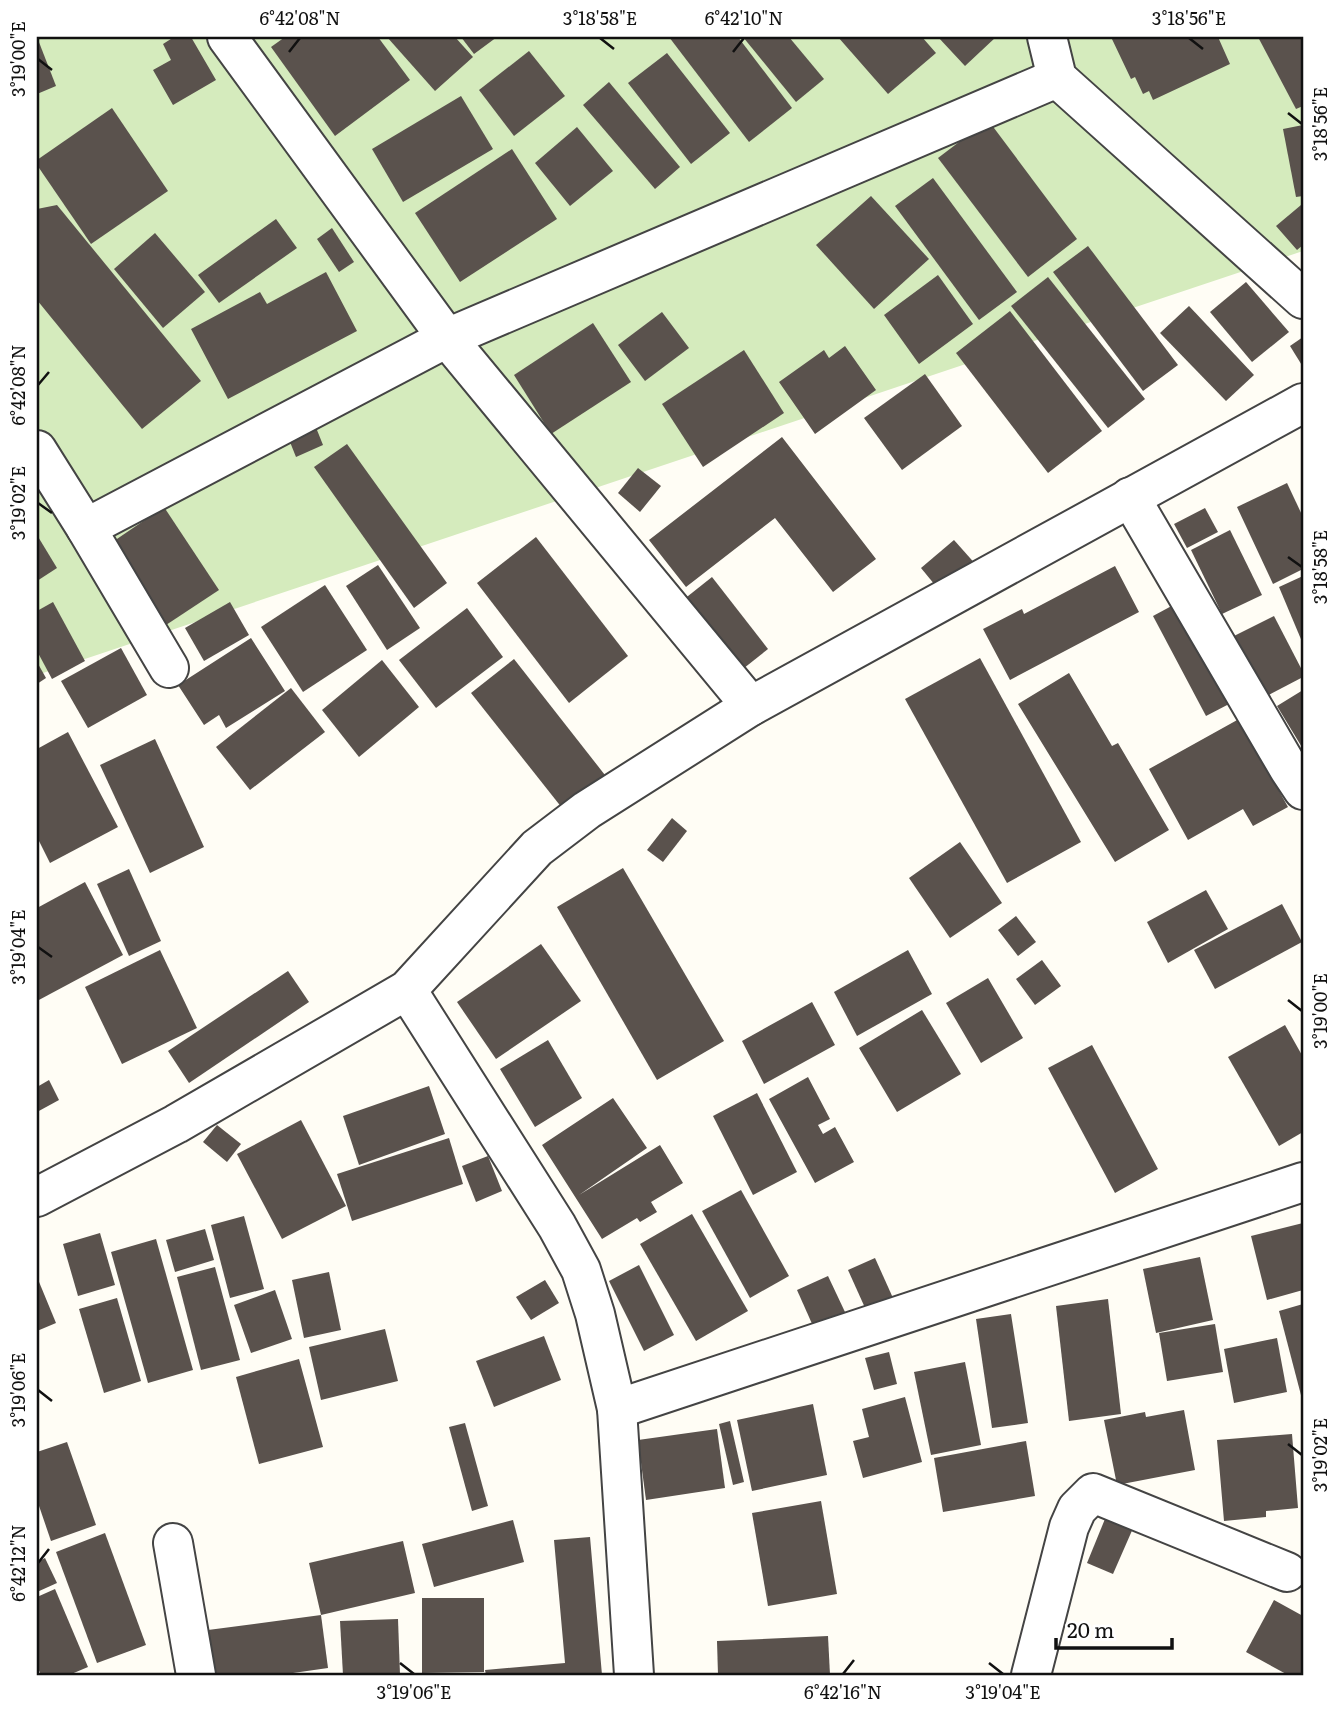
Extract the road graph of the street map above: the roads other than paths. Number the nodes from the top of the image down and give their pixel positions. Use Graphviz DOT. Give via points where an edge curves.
graph roads {
  1 [pos="227,37"];
  2 [pos="1047,37"];
  3 [pos="1057,78"];
  4 [pos="1303,299"];
  5 [pos="447,338"];
  6 [pos="1303,403"];
  7 [pos="37,450"];
  8 [pos="1130,497"];
  9 [pos="86,528"];
  10 [pos="169,668"];
  11 [pos="751,706"];
  12 [pos="1303,790"];
  13 [pos="407,990"];
  14 [pos="1303,1182"];
  15 [pos="39,1189"];
  16 [pos="617,1409"];
  17 [pos="173,1543"];
  18 [pos="1287,1572"];
  19 [pos="196,1675"];
  20 [pos="634,1675"];
  21 [pos="1031,1675"];
  1 -- 5 [label="street"];
  2 -- 3 [label="street"];
  3 -- 4 [label="street"];
  3 -- 5 [label="street"];
  5 -- 9 [label="street"];
  5 -- 11 [label="street"];
  6 -- 8 [label="street"];
  7 -- 9 [label="street"];
  8 -- 11 [label="street"];
  8 -- 12 [label="street"];
  9 -- 10 [label="street"];
  11 -- 13 [label="street" via="587,810 537,848"];
  13 -- 15 [label="street" via="176,1124"];
  13 -- 16 [label="street" via="581,1270"];
  14 -- 16 [label="street"];
  16 -- 20 [label="street"];
  17 -- 19 [label="street"];
  18 -- 21 [label="street" via="1093,1493 1077,1509 1069,1527"];
}
